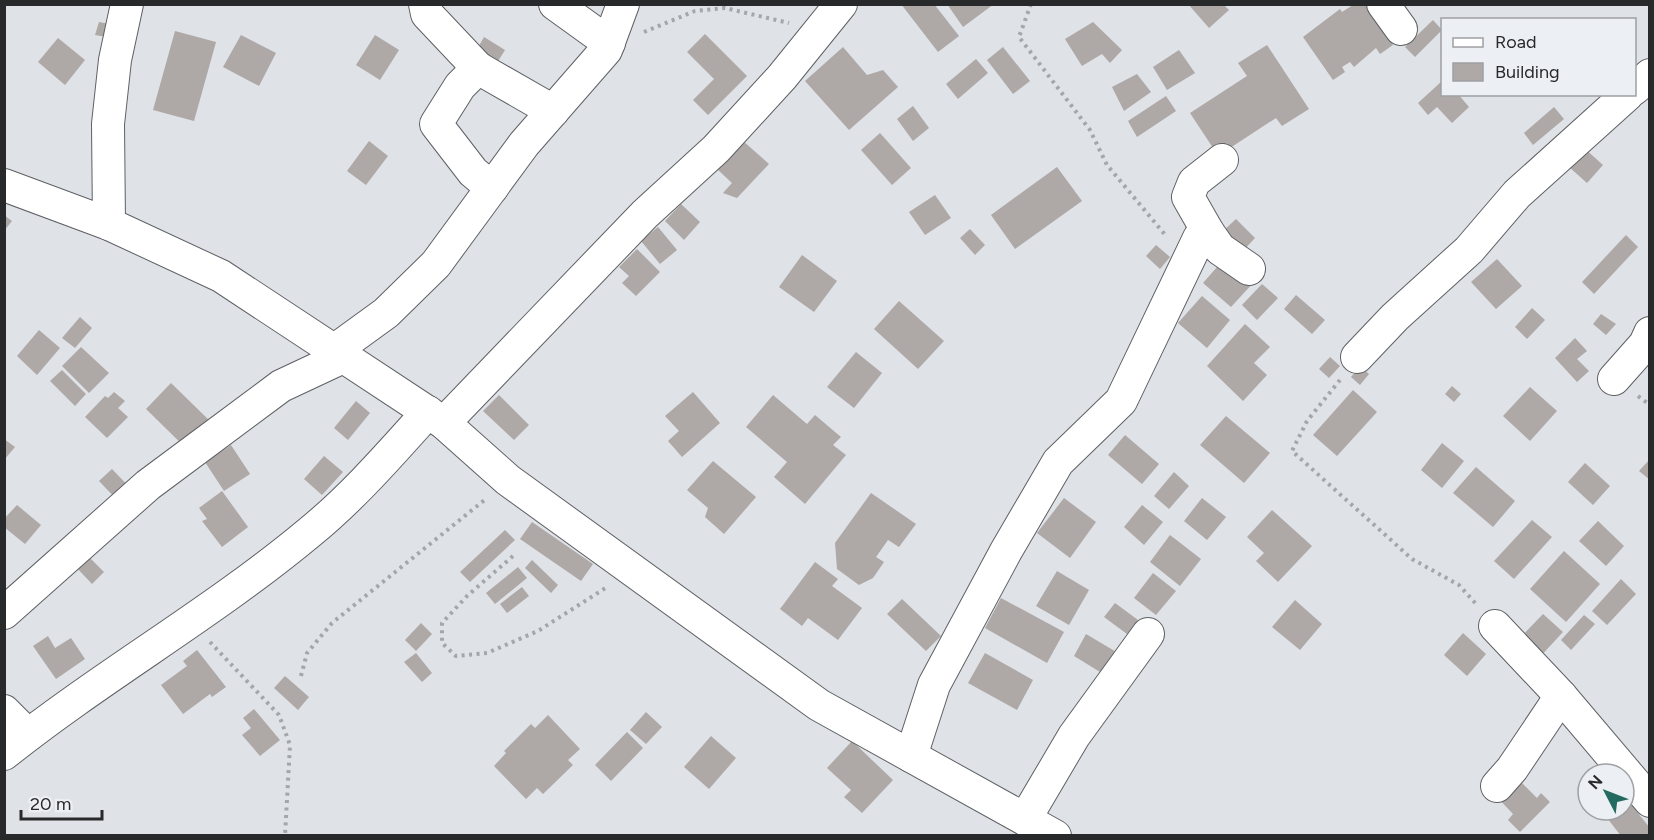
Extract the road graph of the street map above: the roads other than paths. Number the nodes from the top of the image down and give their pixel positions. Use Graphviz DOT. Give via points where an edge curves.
graph roads {
  1 [pos="127,4"];
  2 [pos="425,4"];
  3 [pos="555,4"];
  4 [pos="623,4"];
  5 [pos="836,11"];
  6 [pos="609,43"];
  7 [pos="478,68"];
  8 [pos="1650,75"];
  9 [pos="1636,88"];
  10 [pos="1626,96"];
  11 [pos="553,111"];
  12 [pos="1222,160"];
  13 [pos="4,185"];
  14 [pos="492,188"];
  15 [pos="110,224"];
  16 [pos="1200,244"];
  17 [pos="1249,269"];
  18 [pos="1650,333"];
  19 [pos="340,353"];
  20 [pos="1357,357"];
  21 [pos="1614,379"];
  22 [pos="436,417"];
  23 [pos="4,613"];
  24 [pos="1495,626"];
  25 [pos="1148,634"];
  26 [pos="1561,696"];
  27 [pos="4,711"];
  28 [pos="16,744"];
  29 [pos="911,756"];
  30 [pos="1497,786"];
  31 [pos="1650,801"];
  32 [pos="1025,819"];
  33 [pos="1055,836"];
  1 -- 15 [label="street" via="115,60 108,124"];
  2 -- 7 [label="street" via="427,14"];
  3 -- 6 [label="street"];
  4 -- 6 [label="street"];
  5 -- 22 [label="street" via="716,149"];
  6 -- 11 [label="street"];
  7 -- 11 [label="street"];
  7 -- 14 [label="street" via="460,86 436,124 473,172"];
  8 -- 9 [label="street"];
  10 -- 20 [label="street" via="1517,194 1468,250"];
  11 -- 14 [label="street"];
  12 -- 16 [label="street" via="1194,182 1188,197"];
  13 -- 15 [label="street"];
  14 -- 19 [label="street" via="436,264"];
  15 -- 19 [label="street" via="221,276"];
  16 -- 17 [label="street" via="1220,249"];
  16 -- 29 [label="street" via="1121,401 1058,462 1006,551 934,685"];
  18 -- 21 [label="street"];
  19 -- 22 [label="street"];
  19 -- 23 [label="street" via="282,386 148,485"];
  22 -- 28 [label="street" via="388,456 312,531"];
  22 -- 29 [label="street" via="508,480 819,705"];
  24 -- 26 [label="street"];
  25 -- 32 [label="street" via="1074,736"];
  26 -- 30 [label="street"];
  26 -- 31 [label="street"];
  27 -- 28 [label="street"];
  29 -- 32 [label="street"];
  32 -- 33 [label="street"];
}
